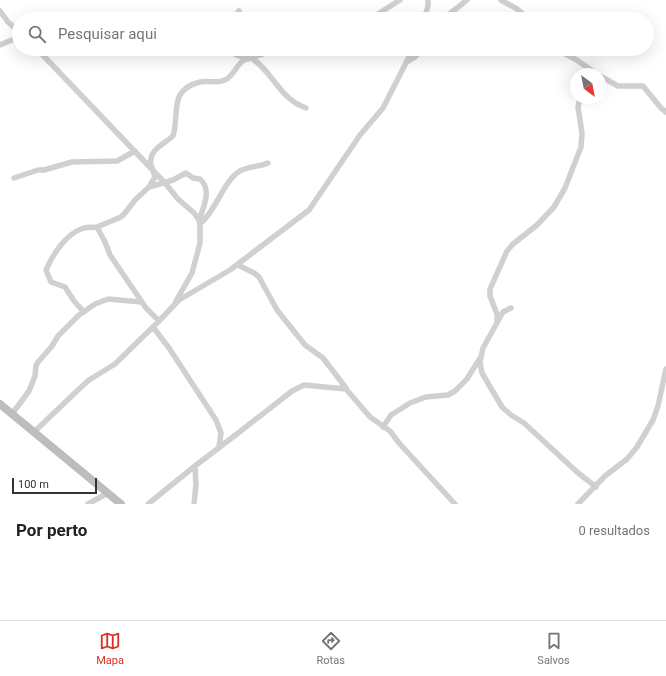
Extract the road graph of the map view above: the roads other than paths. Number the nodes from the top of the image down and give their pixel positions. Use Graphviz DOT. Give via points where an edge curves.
graph roads {
  1 [pos="400,0"];
  2 [pos="428,0"];
  3 [pos="467,0"];
  4 [pos="501,0"];
  5 [pos="0,11"];
  6 [pos="381,12"];
  7 [pos="426,12"];
  8 [pos="452,12"];
  9 [pos="521,12"];
  10 [pos="12,26"];
  11 [pos="12,40"];
  12 [pos="0,45"];
  13 [pos="44,56"];
  14 [pos="242,56"];
  15 [pos="260,56"];
  16 [pos="410,56"];
  17 [pos="416,56"];
  18 [pos="568,56"];
  19 [pos="249,58"];
  20 [pos="406,63"];
  21 [pos="586,67"];
  22 [pos="606,79"];
  23 [pos="579,104"];
  24 [pos="306,108"];
  25 [pos="666,112"];
  26 [pos="135,151"];
  27 [pos="268,163"];
  28 [pos="153,169"];
  29 [pos="14,178"];
  30 [pos="165,183"];
  31 [pos="149,187"];
  32 [pos="200,222"];
  33 [pos="97,227"];
  34 [pos="238,265"];
  35 [pos="141,302"];
  36 [pos="175,303"];
  37 [pos="511,308"];
  38 [pos="84,312"];
  39 [pos="159,321"];
  40 [pos="497,321"];
  41 [pos="153,328"];
  42 [pos="481,356"];
  43 [pos="666,369"];
  44 [pos="346,388"];
  45 [pos="0,404"];
  46 [pos="12,414"];
  47 [pos="383,427"];
  48 [pos="34,432"];
  49 [pos="219,447"];
  50 [pos="194,466"];
  51 [pos="596,487"];
  52 [pos="108,493"];
  53 [pos="88,504"];
  54 [pos="122,504"];
  55 [pos="148,504"];
  56 [pos="194,504"];
  57 [pos="455,504"];
  58 [pos="578,504"];
  1 -- 6 [label="street"];
  2 -- 7 [label="street"];
  3 -- 8 [label="street"];
  4 -- 9 [label="street"];
  5 -- 10 [label="street"];
  11 -- 12 [label="street"];
  13 -- 26 [label="street"];
  14 -- 19 [label="street"];
  15 -- 19 [label="street"];
  16 -- 20 [label="street"];
  17 -- 20 [label="street"];
  18 -- 21 [label="street"];
  19 -- 24 [label="street" via="261,66 289,99"];
  19 -- 28 [label="street" via="240,63 224,80 200,82 182,92 177,100 174,134 152,155"];
  20 -- 34 [label="street" via="383,108 360,135 312,206"];
  22 -- 25 [label="street" via="618,86 643,86"];
  23 -- 40 [label="street" via="582,147 554,207 510,247 498,269 490,292"];
  26 -- 28 [label="street"];
  26 -- 29 [label="street" via="117,161 72,162"];
  27 -- 32 [label="street" via="237,173 223,190 210,214"];
  28 -- 30 [label="street"];
  28 -- 31 [label="street" via="154,177"];
  30 -- 31 [label="street"];
  30 -- 32 [label="street"];
  30 -- 32 [label="street" via="186,173 204,182 207,193"];
  31 -- 33 [label="street" via="121,217"];
  32 -- 36 [label="street" via="200,243 192,273"];
  33 -- 35 [label="street" via="109,253"];
  33 -- 38 [label="street" via="80,230 66,240 46,270 51,282 65,287"];
  34 -- 36 [label="street"];
  34 -- 44 [label="street" via="259,277 277,310 305,345 321,356"];
  35 -- 38 [label="street" via="102,300"];
  35 -- 39 [label="street"];
  36 -- 39 [label="street"];
  37 -- 40 [label="street" via="503,312"];
  38 -- 46 [label="street" via="69,324 39,360 29,391"];
  39 -- 41 [label="street"];
  40 -- 42 [label="street" via="486,340"];
  41 -- 48 [label="street" via="115,364 84,385"];
  41 -- 49 [label="street" via="216,420 222,433"];
  42 -- 47 [label="street" via="467,379 455,391 448,395 435,395 410,403 391,415"];
  42 -- 51 [label="street" via="482,373 502,407 524,423"];
  43 -- 51 [label="street" via="658,406 650,426 632,454 605,476"];
  44 -- 47 [label="street" via="370,417"];
  44 -- 49 [label="street" via="310,385 298,388"];
  45 -- 46 [label="street"];
  46 -- 48 [label="street"];
  47 -- 57 [label="street" via="393,433 399,443"];
  48 -- 52 [label="street"];
  49 -- 50 [label="street"];
  50 -- 55 [label="street"];
  50 -- 56 [label="street"];
  51 -- 58 [label="street"];
  52 -- 53 [label="street"];
  52 -- 54 [label="street"];
}
